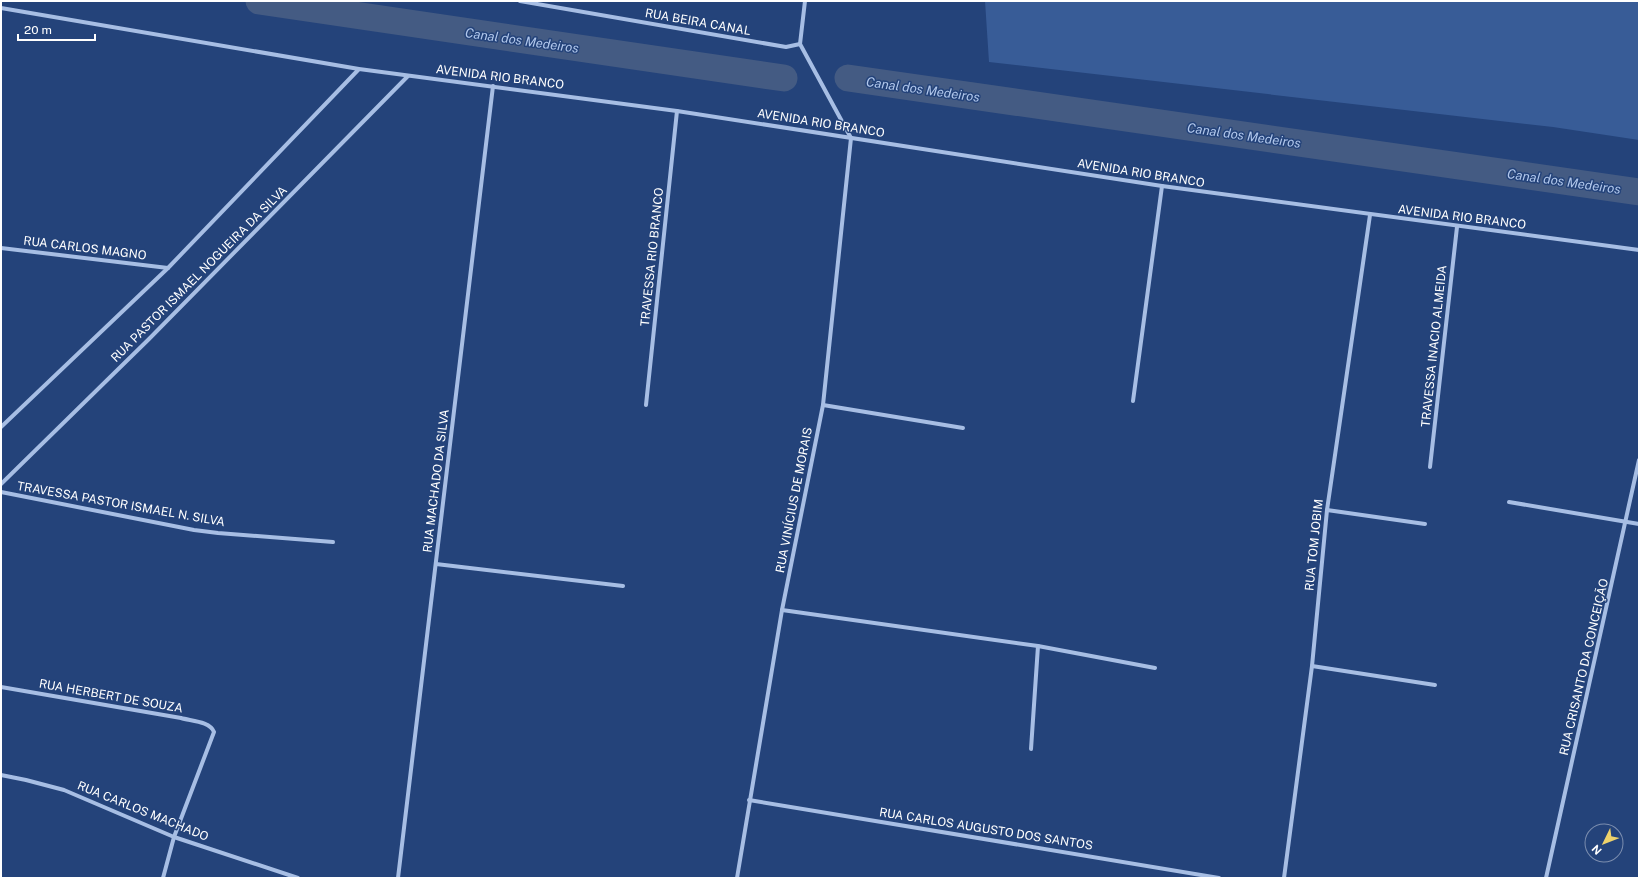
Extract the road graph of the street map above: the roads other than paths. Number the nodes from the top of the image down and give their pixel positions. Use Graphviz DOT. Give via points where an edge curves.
graph roads {
  1 [pos="520,1"];
  2 [pos="805,1"];
  3 [pos="1,8"];
  4 [pos="800,44"];
  5 [pos="359,69"];
  6 [pos="408,76"];
  7 [pos="494,86"];
  8 [pos="677,111"];
  9 [pos="851,138"];
  10 [pos="1162,186"];
  11 [pos="1370,215"];
  12 [pos="1457,226"];
  13 [pos="1,248"];
  14 [pos="1639,250"];
  15 [pos="168,268"];
  16 [pos="1133,400"];
  17 [pos="646,405"];
  18 [pos="823,405"];
  19 [pos="1,427"];
  20 [pos="963,428"];
  21 [pos="1639,460"];
  22 [pos="1430,467"];
  23 [pos="1,484"];
  24 [pos="1,492"];
  25 [pos="1509,502"];
  26 [pos="1327,510"];
  27 [pos="1627,522"];
  28 [pos="1425,524"];
  29 [pos="1639,524"];
  30 [pos="333,542"];
  31 [pos="436,564"];
  32 [pos="623,586"];
  33 [pos="782,610"];
  34 [pos="1038,646"];
  35 [pos="1312,666"];
  36 [pos="1155,668"];
  37 [pos="1435,685"];
  38 [pos="1,687"];
  39 [pos="1031,749"];
  40 [pos="1,775"];
  41 [pos="749,800"];
  42 [pos="174,837"];
  43 [pos="163,878"];
  44 [pos="298,878"];
  45 [pos="398,878"];
  46 [pos="737,878"];
  47 [pos="1219,878"];
  48 [pos="1284,878"];
  49 [pos="1546,878"];
  1 -- 4 [label="street, RUA BEIRA CANAL" via="786,48"];
  2 -- 4 [label="street"];
  3 -- 5 [label="street, AVENIDA RIO BRANCO"];
  4 -- 9 [label="street"];
  5 -- 6 [label="street, AVENIDA RIO BRANCO"];
  5 -- 15 [label="street"];
  6 -- 7 [label="street, AVENIDA RIO BRANCO"];
  6 -- 23 [label="street, RUA PASTOR ISMAEL NOGUEIRA DA SILVA" via="149,339"];
  7 -- 8 [label="street, AVENIDA RIO BRANCO"];
  7 -- 31 [label="street, RUA MACHADO DA SILVA"];
  8 -- 9 [label="street, AVENIDA RIO BRANCO"];
  8 -- 17 [label="street, TRAVESSA RIO BRANCO"];
  9 -- 10 [label="street, AVENIDA RIO BRANCO"];
  9 -- 18 [label="street, RUA VINÍCIUS DE MORAIS"];
  10 -- 11 [label="street, AVENIDA RIO BRANCO"];
  10 -- 16 [label="street"];
  11 -- 12 [label="street, AVENIDA RIO BRANCO"];
  11 -- 26 [label="street, RUA TOM JOBIM"];
  12 -- 14 [label="street, AVENIDA RIO BRANCO"];
  12 -- 22 [label="street, TRAVESSA INACIO ALMEIDA"];
  13 -- 15 [label="street, RUA CARLOS MAGNO"];
  15 -- 19 [label="street"];
  18 -- 20 [label="street"];
  18 -- 33 [label="street, RUA VINÍCIUS DE MORAIS"];
  21 -- 27 [label="street, RUA CRISANTO DA CONCEIÇÃO"];
  24 -- 30 [label="street, TRAVESSA PASTOR ISMAEL N. SILVA" via="200,531"];
  25 -- 27 [label="street"];
  26 -- 28 [label="street"];
  26 -- 35 [label="street, RUA TOM JOBIM"];
  27 -- 29 [label="street"];
  27 -- 49 [label="street, RUA CRISANTO DA CONCEIÇÃO"];
  31 -- 32 [label="street"];
  31 -- 45 [label="street, RUA MACHADO DA SILVA"];
  33 -- 34 [label="street"];
  33 -- 41 [label="street, RUA VINÍCIUS DE MORAIS"];
  34 -- 36 [label="street"];
  34 -- 39 [label="street"];
  35 -- 37 [label="street"];
  35 -- 48 [label="street, RUA TOM JOBIM"];
  38 -- 42 [label="street, RUA HERBERT DE SOUZA" via="181,718 208,725 214,732"];
  40 -- 42 [label="street, RUA CARLOS MACHADO" via="64,790"];
  41 -- 46 [label="street, RUA VINÍCIUS DE MORAIS"];
  41 -- 47 [label="street, RUA CARLOS AUGUSTO DOS SANTOS"];
  42 -- 43 [label="street"];
  42 -- 44 [label="street, RUA CARLOS MACHADO"];
}
